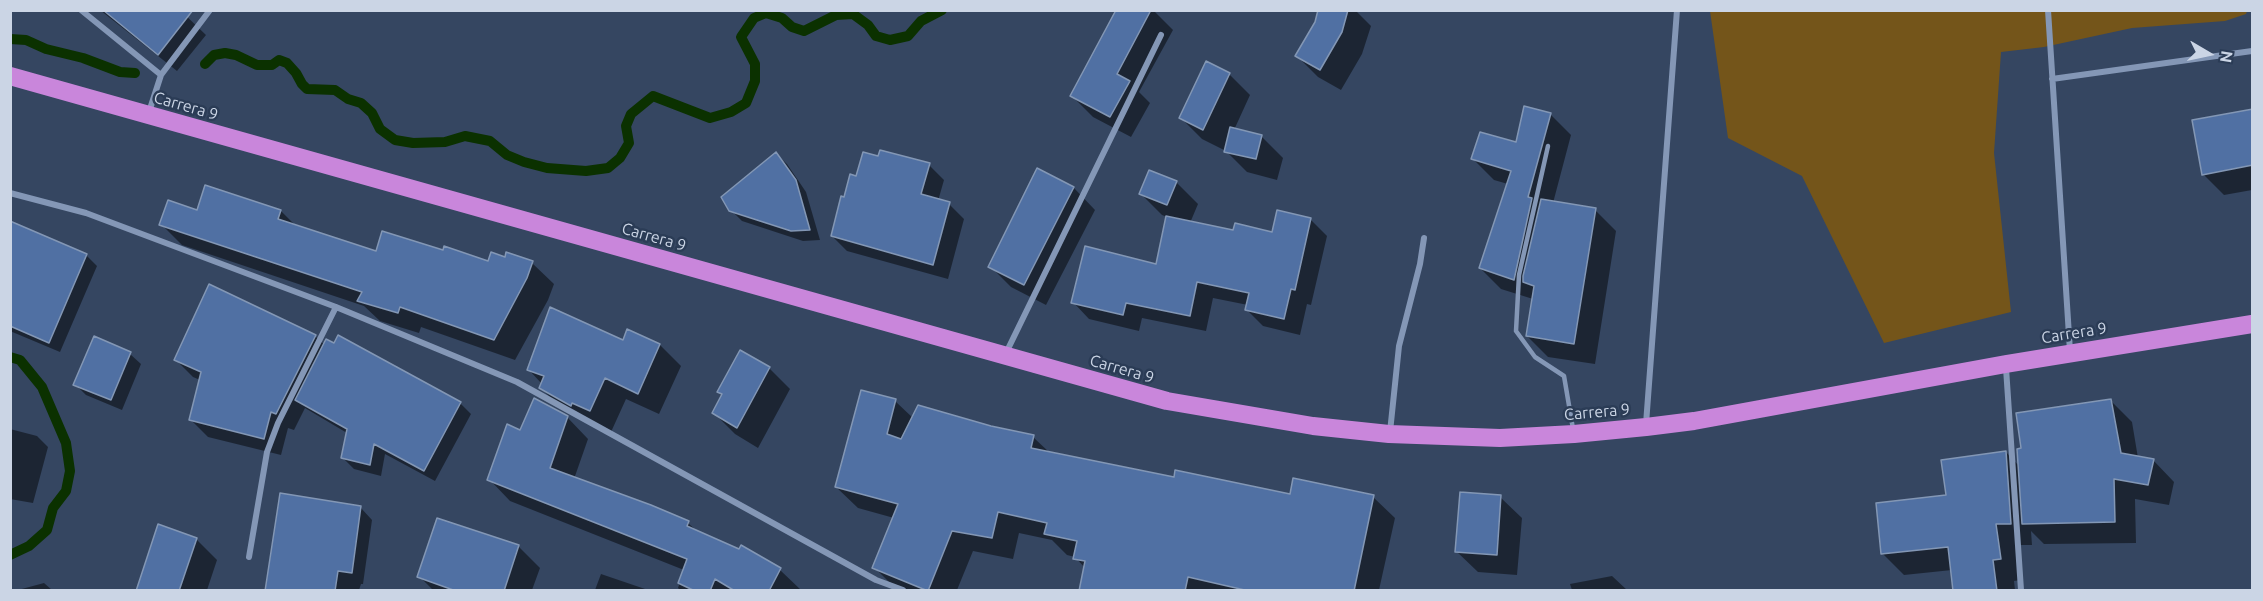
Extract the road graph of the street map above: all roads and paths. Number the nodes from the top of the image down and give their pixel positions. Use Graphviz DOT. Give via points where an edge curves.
graph roads {
  1 [pos="81,10"];
  2 [pos="210,10"];
  3 [pos="1677,10"];
  4 [pos="2049,10"];
  5 [pos="1161,35"];
  6 [pos="2253,51"];
  7 [pos="161,75"];
  8 [pos="15,78"];
  9 [pos="2052,79"];
  10 [pos="148,115"];
  11 [pos="1548,146"];
  12 [pos="10,193"];
  13 [pos="1424,238"];
  14 [pos="336,307"];
  15 [pos="2253,324"];
  16 [pos="2070,353"];
  17 [pos="1005,356"];
  18 [pos="2006,364"];
  19 [pos="1646,427"];
  20 [pos="1389,434"];
  21 [pos="1574,434"];
  22 [pos="249,557"];
  23 [pos="903,591"];
  24 [pos="2021,591"];
  1 -- 7 [label="street"];
  2 -- 7 [label="street"];
  3 -- 19 [label="street"];
  4 -- 9 [label="street"];
  5 -- 17 [label="street"];
  6 -- 9 [label="street"];
  7 -- 10 [label="street"];
  8 -- 10 [label="highway, Carrera 9"];
  9 -- 16 [label="street"];
  10 -- 17 [label="highway, Carrera 9"];
  11 -- 21 [label="lane" via="1519,274 1516,331 1535,357 1564,376"];
  12 -- 14 [label="street" via="86,213"];
  13 -- 20 [label="street" via="1399,346"];
  14 -- 22 [label="street" via="267,452"];
  14 -- 23 [label="street" via="517,382 876,580"];
  15 -- 16 [label="highway, Carrera 9"];
  16 -- 18 [label="highway, Carrera 9"];
  17 -- 20 [label="highway, Carrera 9" via="1167,402"];
  18 -- 19 [label="highway, Carrera 9"];
  18 -- 24 [label="street"];
  19 -- 21 [label="highway, Carrera 9"];
  20 -- 21 [label="highway, Carrera 9" via="1500,438"];
}
